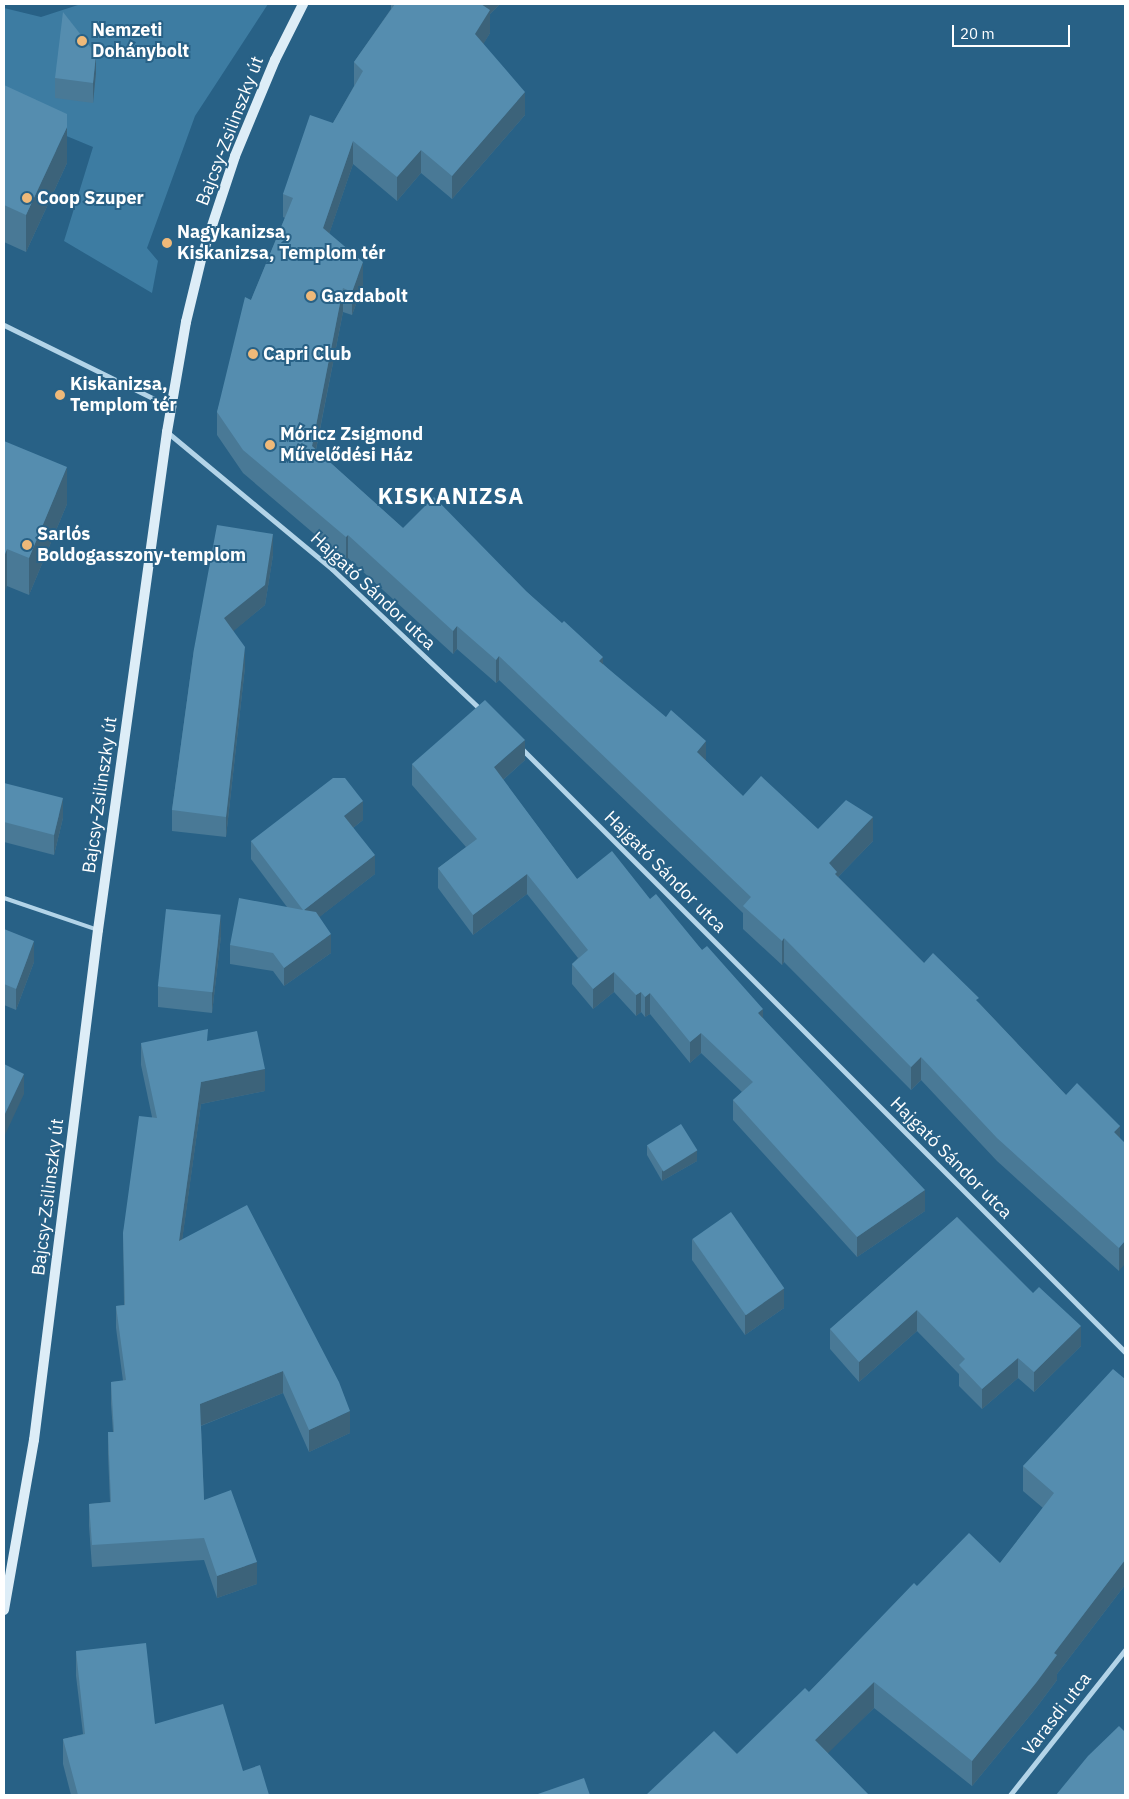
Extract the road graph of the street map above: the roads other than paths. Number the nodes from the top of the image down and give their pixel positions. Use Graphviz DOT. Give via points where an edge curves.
graph roads {
  1 [pos="304,4"];
  2 [pos="4,324"];
  3 [pos="172,408"];
  4 [pos="167,432"];
  5 [pos="488,716"];
  6 [pos="516,743"];
  7 [pos="4,898"];
  8 [pos="98,930"];
  9 [pos="1125,1352"];
  10 [pos="4,1610"];
  11 [pos="1125,1650"];
  12 [pos="1010,1795"];
  1 -- 3 [label="street, Bajcsy-Zsilinszky út" via="255,104 219,201 186,322"];
  2 -- 3 [label="street"];
  3 -- 4 [label="street, Bajcsy-Zsilinszky út"];
  4 -- 5 [label="street, Hajgató Sándor utca" via="332,569"];
  4 -- 8 [label="street, Bajcsy-Zsilinszky út"];
  6 -- 9 [label="street, Hajgató Sándor utca"];
  7 -- 8 [label="lane"];
  8 -- 10 [label="street, Bajcsy-Zsilinszky út" via="34,1440"];
  11 -- 12 [label="street, Varasdi utca"];
}
